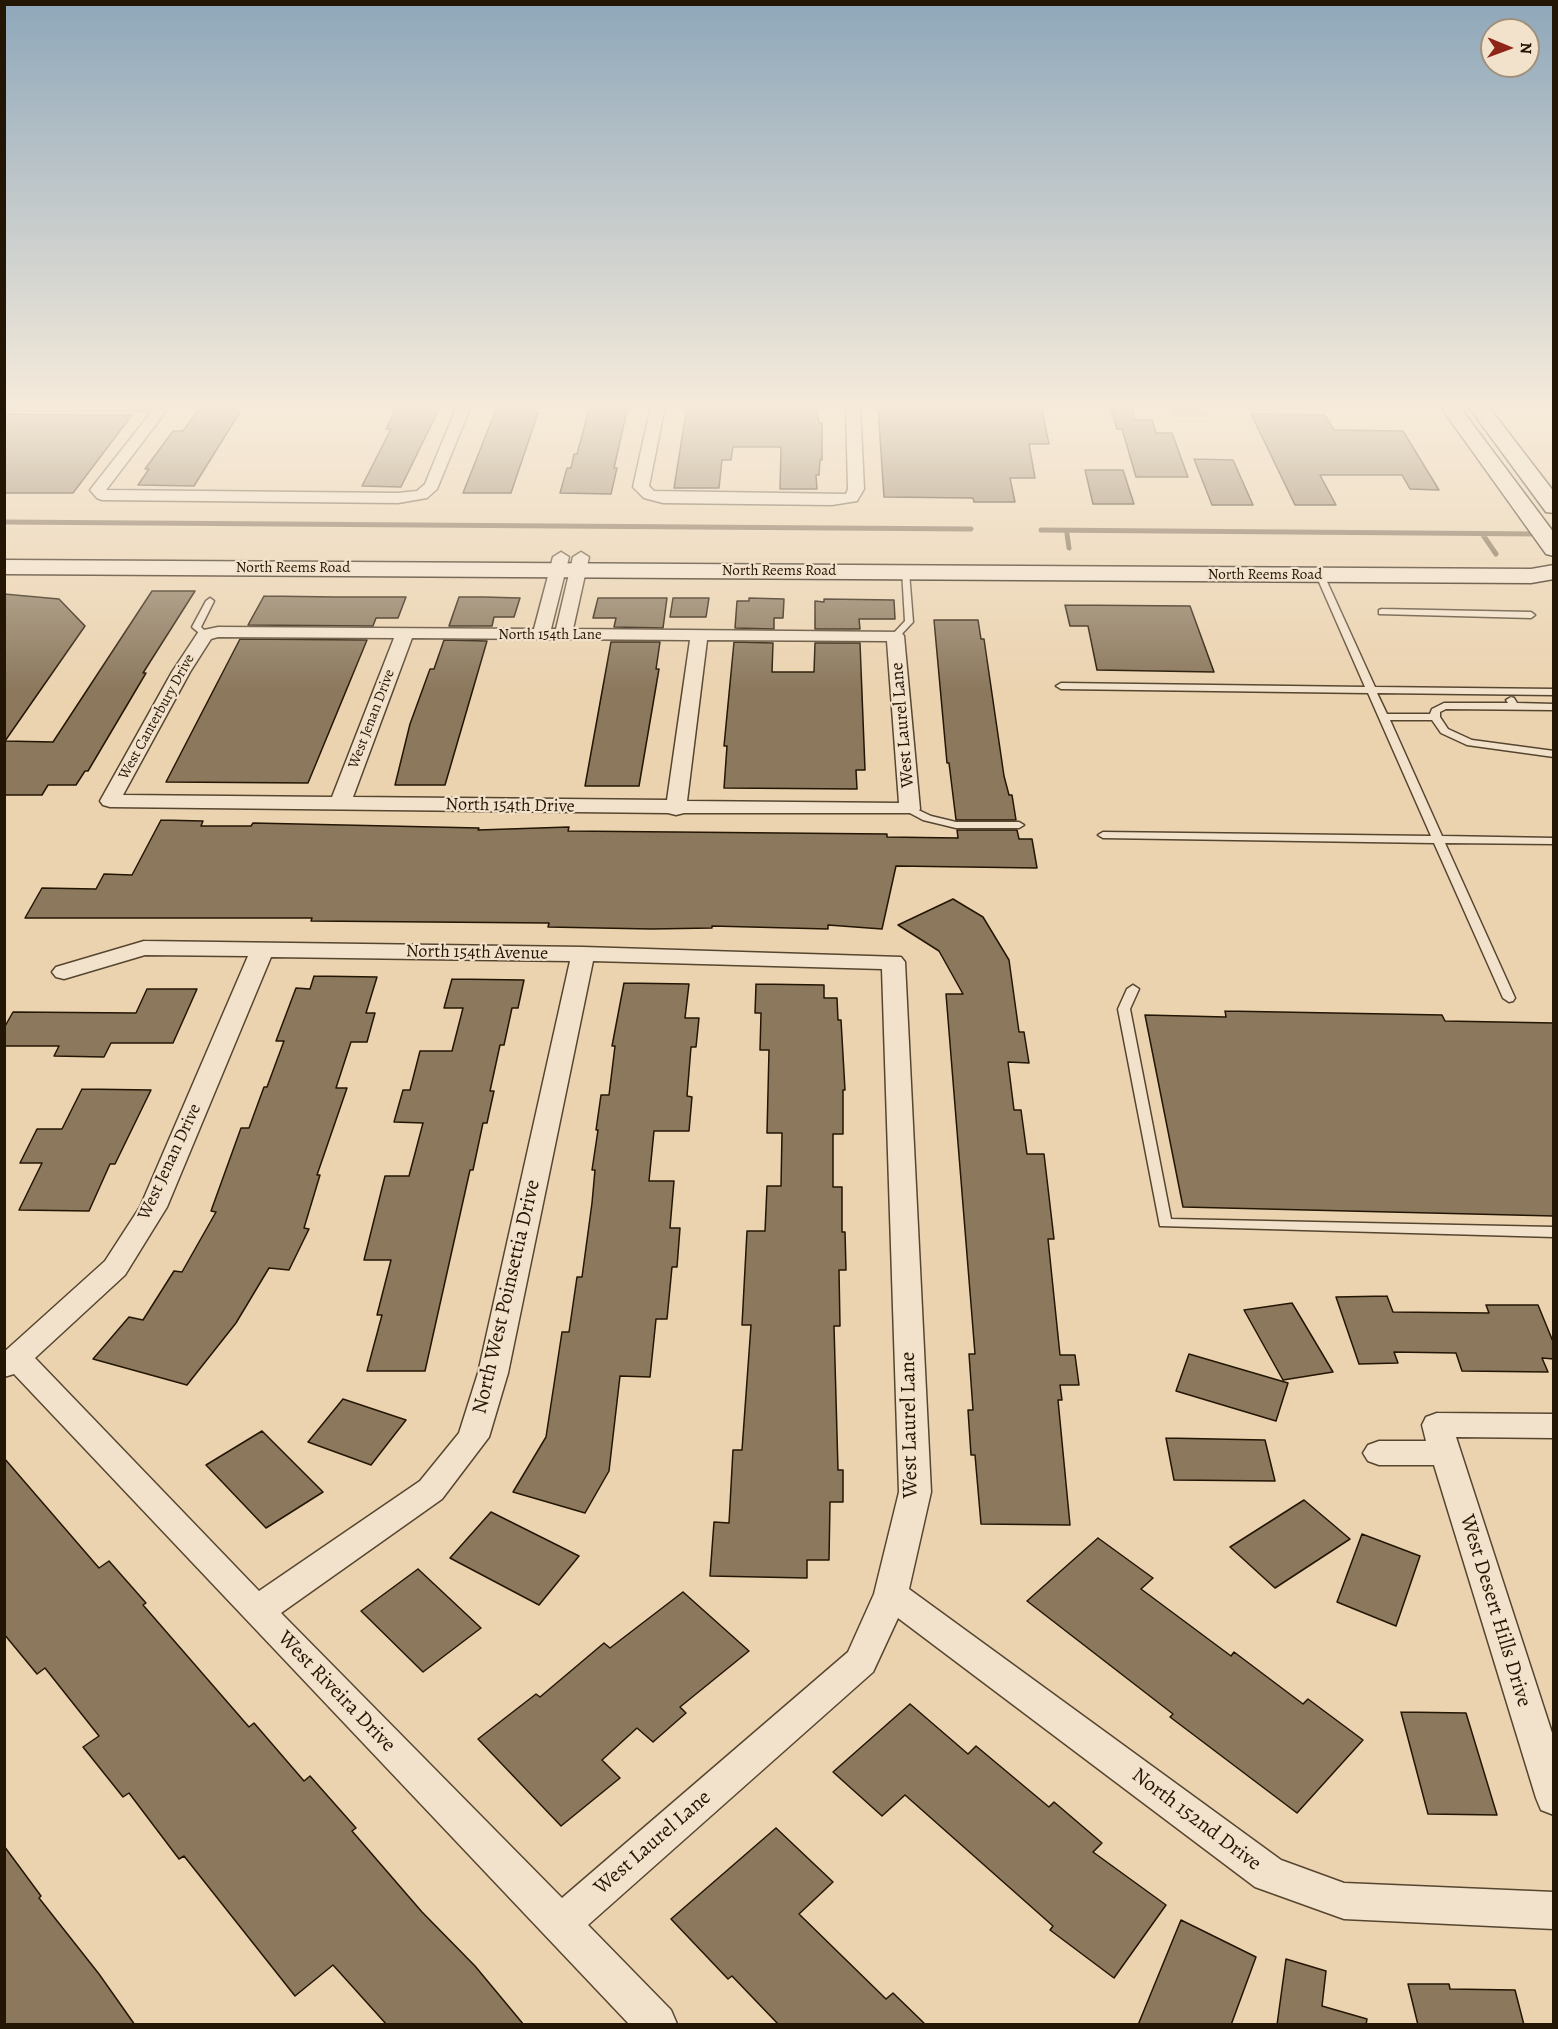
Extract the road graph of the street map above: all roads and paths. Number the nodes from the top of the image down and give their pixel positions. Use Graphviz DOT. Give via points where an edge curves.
graph roads {
  1 [pos="1519,501"];
  2 [pos="1554,549"];
  3 [pos="4,554"];
  4 [pos="570,563"];
  5 [pos="1031,566"];
  6 [pos="4,567"];
  7 [pos="1554,567"];
  8 [pos="905,572"];
  9 [pos="1554,572"];
  10 [pos="1320,575"];
  11 [pos="210,601"];
  12 [pos="1382,612"];
  13 [pos="1531,615"];
  14 [pos="205,635"];
  15 [pos="404,635"];
  16 [pos="541,635"];
  17 [pos="563,635"];
  18 [pos="699,636"];
  19 [pos="896,636"];
  20 [pos="1061,686"];
  21 [pos="1372,690"];
  22 [pos="1505,692"];
  23 [pos="1554,692"];
  24 [pos="1514,706"];
  25 [pos="1554,707"];
  26 [pos="1384,717"];
  27 [pos="1435,717"];
  28 [pos="1554,753"];
  29 [pos="110,801"];
  30 [pos="340,804"];
  31 [pos="676,808"];
  32 [pos="910,809"];
  33 [pos="1018,825"];
  34 [pos="1103,835"];
  35 [pos="1438,839"];
  36 [pos="1554,841"];
  37 [pos="262,950"];
  38 [pos="583,954"];
  39 [pos="893,962"];
  40 [pos="64,972"];
  41 [pos="1133,989"];
  42 [pos="1509,998"];
  43 [pos="1554,1232"];
  44 [pos="11,1362"];
  45 [pos="1554,1426"];
  46 [pos="1441,1439"];
  47 [pos="1379,1453"];
  48 [pos="891,1594"];
  49 [pos="257,1611"];
  50 [pos="1554,1798"];
  51 [pos="1554,1911"];
  52 [pos="562,1923"];
  53 [pos="657,2025"];
  1 -- 2 [label="main road"];
  3 -- 4 [label="main road, North Reems Road"];
  4 -- 5 [label="main road, North Reems Road"];
  4 -- 6 [label="main road, North Reems Road"];
  4 -- 8 [label="main road, North Reems Road"];
  4 -- 16 [label="street"];
  4 -- 17 [label="street"];
  5 -- 7 [label="main road, North Reems Road" via="1522,563"];
  5 -- 8 [label="main road, North Reems Road"];
  5 -- 10 [label="main road, North Reems Road"];
  8 -- 19 [label="lane" via="909,622"];
  9 -- 10 [label="main road, North Reems Road" via="1531,576"];
  10 -- 21 [label="lane"];
  11 -- 14 [label="lane" via="196,627"];
  12 -- 13 [label="lane"];
  14 -- 15 [label="street, North 154th Lane"];
  14 -- 29 [label="street, West Canterbury Drive"];
  15 -- 16 [label="street, North 154th Lane"];
  15 -- 30 [label="street, West Jenan Drive"];
  16 -- 17 [label="street, North 154th Lane"];
  17 -- 18 [label="street, North 154th Lane"];
  18 -- 19 [label="street, North 154th Lane"];
  18 -- 31 [label="street"];
  19 -- 32 [label="street, West Laurel Lane"];
  20 -- 21 [label="lane"];
  21 -- 22 [label="lane"];
  21 -- 26 [label="lane"];
  22 -- 23 [label="lane"];
  22 -- 24 [label="lane"];
  24 -- 25 [label="lane"];
  24 -- 27 [label="lane" via="1444,706 1435,711"];
  26 -- 27 [label="lane"];
  26 -- 35 [label="lane"];
  27 -- 28 [label="lane" via="1447,740 1477,751"];
  29 -- 30 [label="street, North 154th Drive"];
  30 -- 31 [label="street, North 154th Drive"];
  31 -- 32 [label="street, North 154th Drive"];
  32 -- 33 [label="lane, West Laurel Lane" via="956,825"];
  34 -- 35 [label="lane"];
  35 -- 36 [label="lane"];
  35 -- 42 [label="lane"];
  37 -- 38 [label="street, North 154th Avenue"];
  37 -- 40 [label="street, North 154th Avenue" via="144,948"];
  37 -- 44 [label="street, West Jenan Drive" via="153,1207 115,1268"];
  38 -- 39 [label="street, North 154th Avenue"];
  38 -- 49 [label="street, North West Poinsettia Drive" via="493,1373 473,1437 431,1490"];
  39 -- 48 [label="street, West Laurel Lane" via="915,1492"];
  41 -- 43 [label="lane" via="1124,1009 1165,1223"];
  44 -- 49 [label="street, West Riveira Drive"];
  45 -- 46 [label="street"];
  46 -- 47 [label="street"];
  46 -- 50 [label="street, West Desert Hills Drive"];
  48 -- 51 [label="street, North 152nd Drive" via="1269,1874 1344,1901"];
  48 -- 52 [label="street, West Laurel Lane" via="861,1662"];
  49 -- 52 [label="street, West Riveira Drive"];
  52 -- 53 [label="street, West Riveira Drive"];
}
